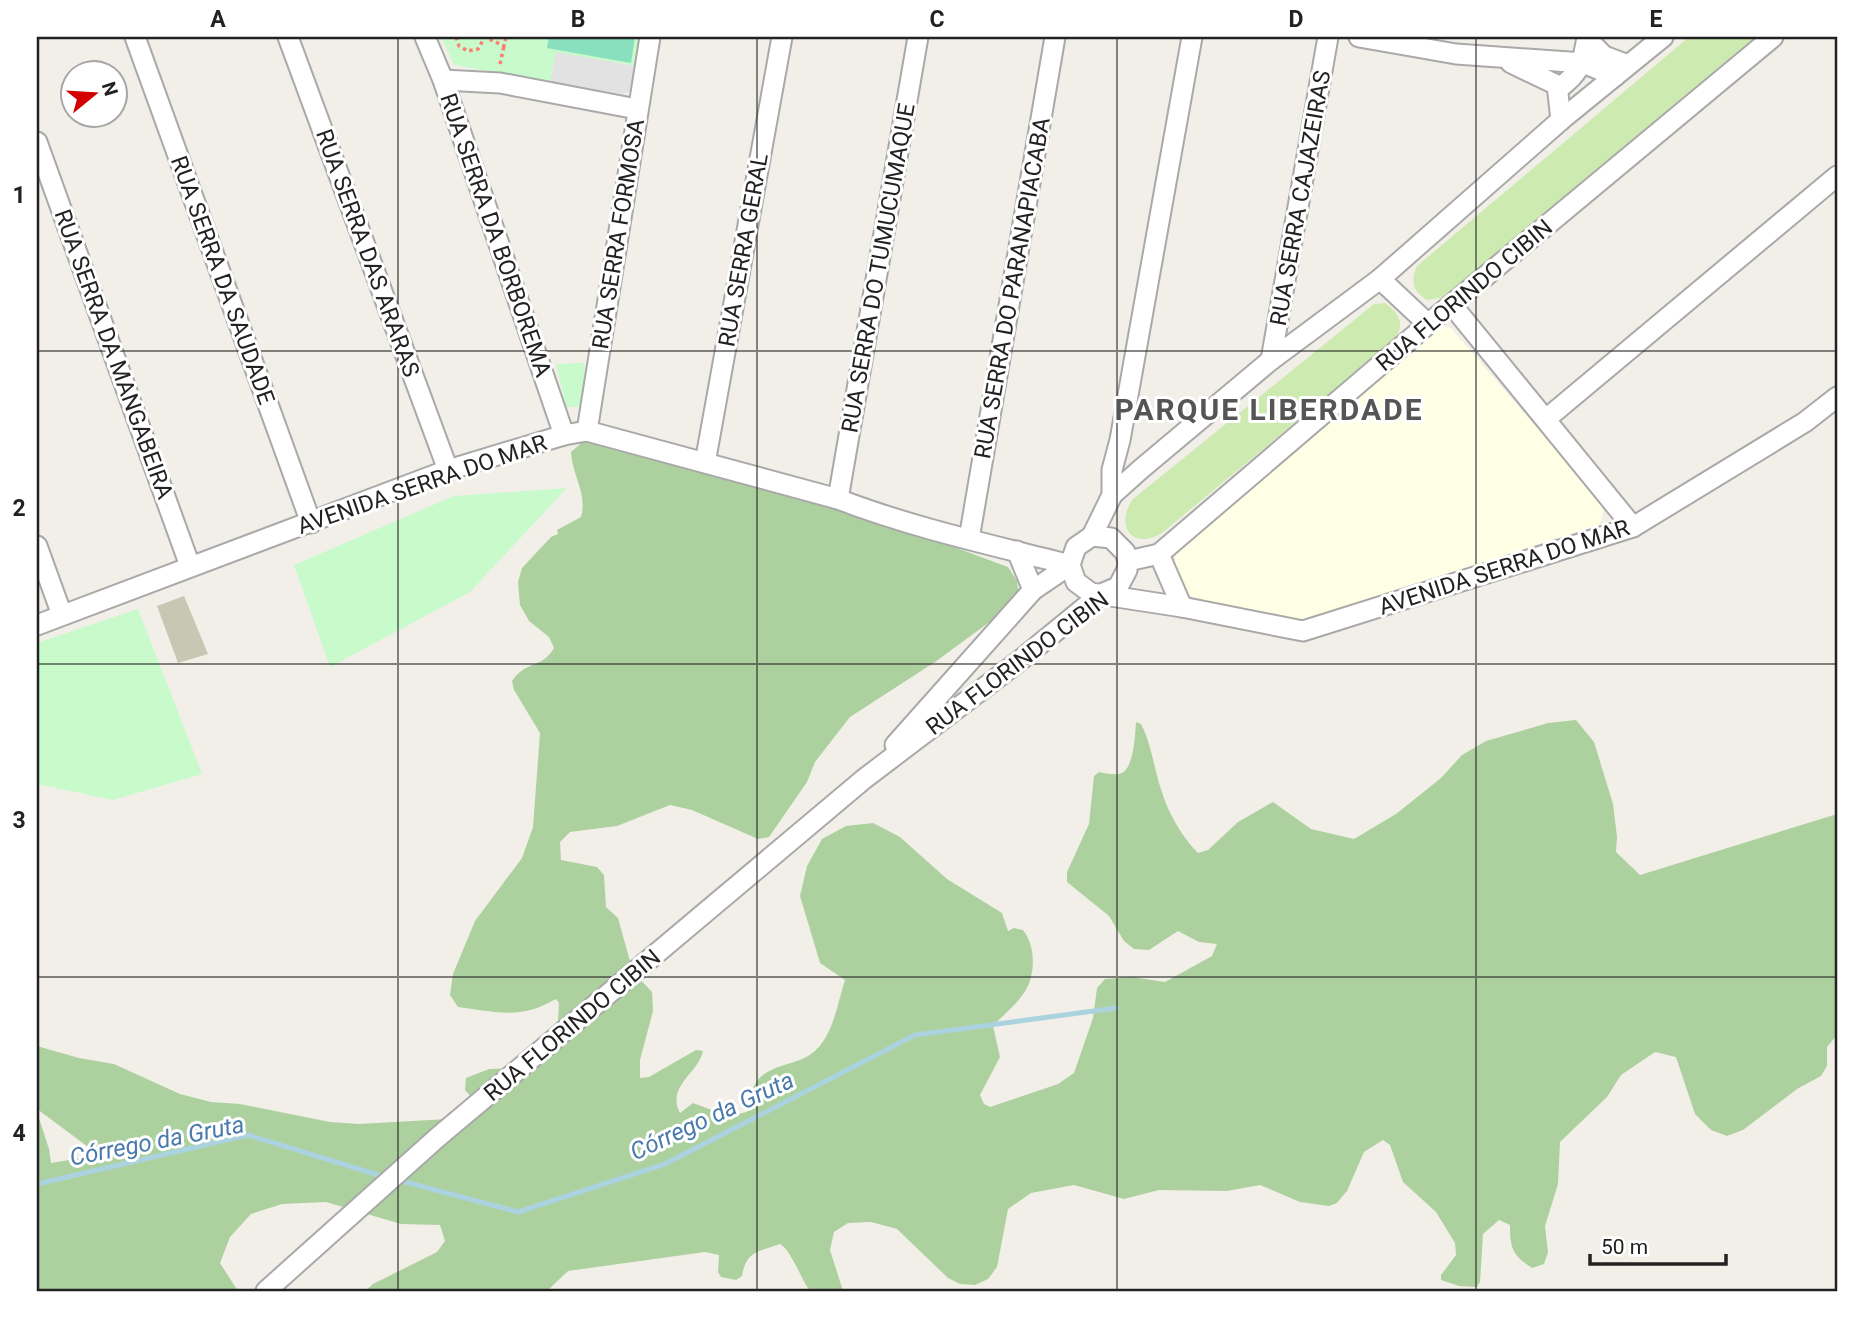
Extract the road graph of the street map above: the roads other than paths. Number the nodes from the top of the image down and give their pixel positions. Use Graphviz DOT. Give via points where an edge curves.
graph roads {
  1 [pos="135,37"];
  2 [pos="288,37"];
  3 [pos="425,37"];
  4 [pos="649,37"];
  5 [pos="782,37"];
  6 [pos="918,37"];
  7 [pos="1055,37"];
  8 [pos="1192,37"];
  9 [pos="1328,37"];
  10 [pos="1359,37"];
  11 [pos="1663,37"];
  12 [pos="1773,37"];
  13 [pos="1587,38"];
  14 [pos="1457,46"];
  15 [pos="1500,59"];
  16 [pos="1583,63"];
  17 [pos="1622,70"];
  18 [pos="443,80"];
  19 [pos="1558,89"];
  20 [pos="637,109"];
  21 [pos="1561,120"];
  22 [pos="37,142"];
  23 [pos="1837,176"];
  24 [pos="1380,279"];
  25 [pos="1452,305"];
  26 [pos="1280,313"];
  27 [pos="1428,324"];
  28 [pos="1310,331"];
  29 [pos="1271,360"];
  30 [pos="1837,397"];
  31 [pos="1546,419"];
  32 [pos="587,431"];
  33 [pos="564,435"];
  34 [pos="1120,440"];
  35 [pos="705,463"];
  36 [pos="1141,469"];
  37 [pos="448,470"];
  38 [pos="1112,495"];
  39 [pos="838,499"];
  40 [pos="312,523"];
  41 [pos="1633,527"];
  42 [pos="1092,536"];
  43 [pos="969,539"];
  44 [pos="37,545"];
  45 [pos="1017,551"];
  46 [pos="1159,554"];
  47 [pos="1070,565"];
  48 [pos="190,566"];
  49 [pos="1126,570"];
  50 [pos="1033,590"];
  51 [pos="1101,594"];
  52 [pos="1182,607"];
  53 [pos="62,615"];
  54 [pos="37,625"];
  55 [pos="864,779"];
  56 [pos="263,1291"];
  1 -- 40 [label="street, RUA SERRA DA SAUDADE"];
  2 -- 37 [label="street, RUA SERRA DAS ARARAS"];
  3 -- 18 [label="street, RUA SERRA DA BORBOREMA"];
  4 -- 20 [label="street, RUA SERRA FORMOSA"];
  5 -- 35 [label="street, RUA SERRA GERAL"];
  6 -- 39 [label="street, RUA SERRA DO TUMUCUMAQUE"];
  7 -- 43 [label="street, RUA SERRA DO PARANAPIACABA"];
  8 -- 34 [label="street"];
  9 -- 26 [label="street, RUA SERRA CAJAZEIRAS"];
  10 -- 14 [label="street"];
  11 -- 17 [label="street"];
  12 -- 25 [label="street, RUA FLORINDO CIBIN"];
  13 -- 16 [label="street"];
  13 -- 17 [label="street"];
  14 -- 15 [label="street"];
  15 -- 16 [label="street"];
  15 -- 19 [label="street"];
  16 -- 17 [label="street"];
  16 -- 19 [label="street"];
  17 -- 21 [label="street"];
  18 -- 20 [label="street" via="500,83"];
  18 -- 33 [label="street, RUA SERRA DA BORBOREMA"];
  19 -- 21 [label="street"];
  20 -- 32 [label="street, RUA SERRA FORMOSA"];
  21 -- 24 [label="street"];
  22 -- 48 [label="street, RUA SERRA DA MANGABEIRA"];
  23 -- 31 [label="street"];
  24 -- 27 [label="street"];
  24 -- 28 [label="street"];
  25 -- 27 [label="street, RUA FLORINDO CIBIN"];
  25 -- 31 [label="street"];
  26 -- 28 [label="street" via="1290,328"];
  26 -- 29 [label="street, RUA SERRA CAJAZEIRAS"];
  27 -- 46 [label="street, RUA FLORINDO CIBIN"];
  28 -- 29 [label="street"];
  29 -- 36 [label="street"];
  30 -- 41 [label="street, AVENIDA SERRA DO MAR" via="1805,422"];
  31 -- 41 [label="street"];
  32 -- 33 [label="street, AVENIDA SERRA DO MAR"];
  32 -- 35 [label="street, AVENIDA SERRA DO MAR"];
  33 -- 37 [label="street, AVENIDA SERRA DO MAR"];
  34 -- 36 [label="street"];
  34 -- 38 [label="street" via="1112,470"];
  35 -- 39 [label="street, AVENIDA SERRA DO MAR"];
  36 -- 38 [label="street"];
  37 -- 40 [label="street, AVENIDA SERRA DO MAR"];
  38 -- 42 [label="street"];
  39 -- 43 [label="street, AVENIDA SERRA DO MAR"];
  40 -- 48 [label="street, AVENIDA SERRA DO MAR"];
  41 -- 52 [label="street, AVENIDA SERRA DO MAR" via="1303,631"];
  42 -- 47 [label="street" via="1076,547"];
  42 -- 49 [label="street" via="1111,538 1125,552"];
  43 -- 45 [label="street, AVENIDA SERRA DO MAR"];
  44 -- 53 [label="street"];
  45 -- 47 [label="street, AVENIDA SERRA DO MAR"];
  45 -- 50 [label="street"];
  46 -- 49 [label="street, RUA FLORINDO CIBIN"];
  46 -- 52 [label="street"];
  47 -- 50 [label="street, RUA FLORINDO CIBIN"];
  47 -- 51 [label="street, AVENIDA SERRA DO MAR" via="1076,582"];
  48 -- 53 [label="street, AVENIDA SERRA DO MAR"];
  49 -- 51 [label="street, RUA FLORINDO CIBIN" via="1110,592"];
  49 -- 52 [label="street, AVENIDA SERRA DO MAR"];
  50 -- 55 [label="street, RUA FLORINDO CIBIN"];
  51 -- 52 [label="street, AVENIDA SERRA DO MAR"];
  51 -- 55 [label="street, RUA FLORINDO CIBIN"];
  53 -- 54 [label="street, AVENIDA SERRA DO MAR"];
  55 -- 56 [label="street, RUA FLORINDO CIBIN" via="438,1137"];
}
